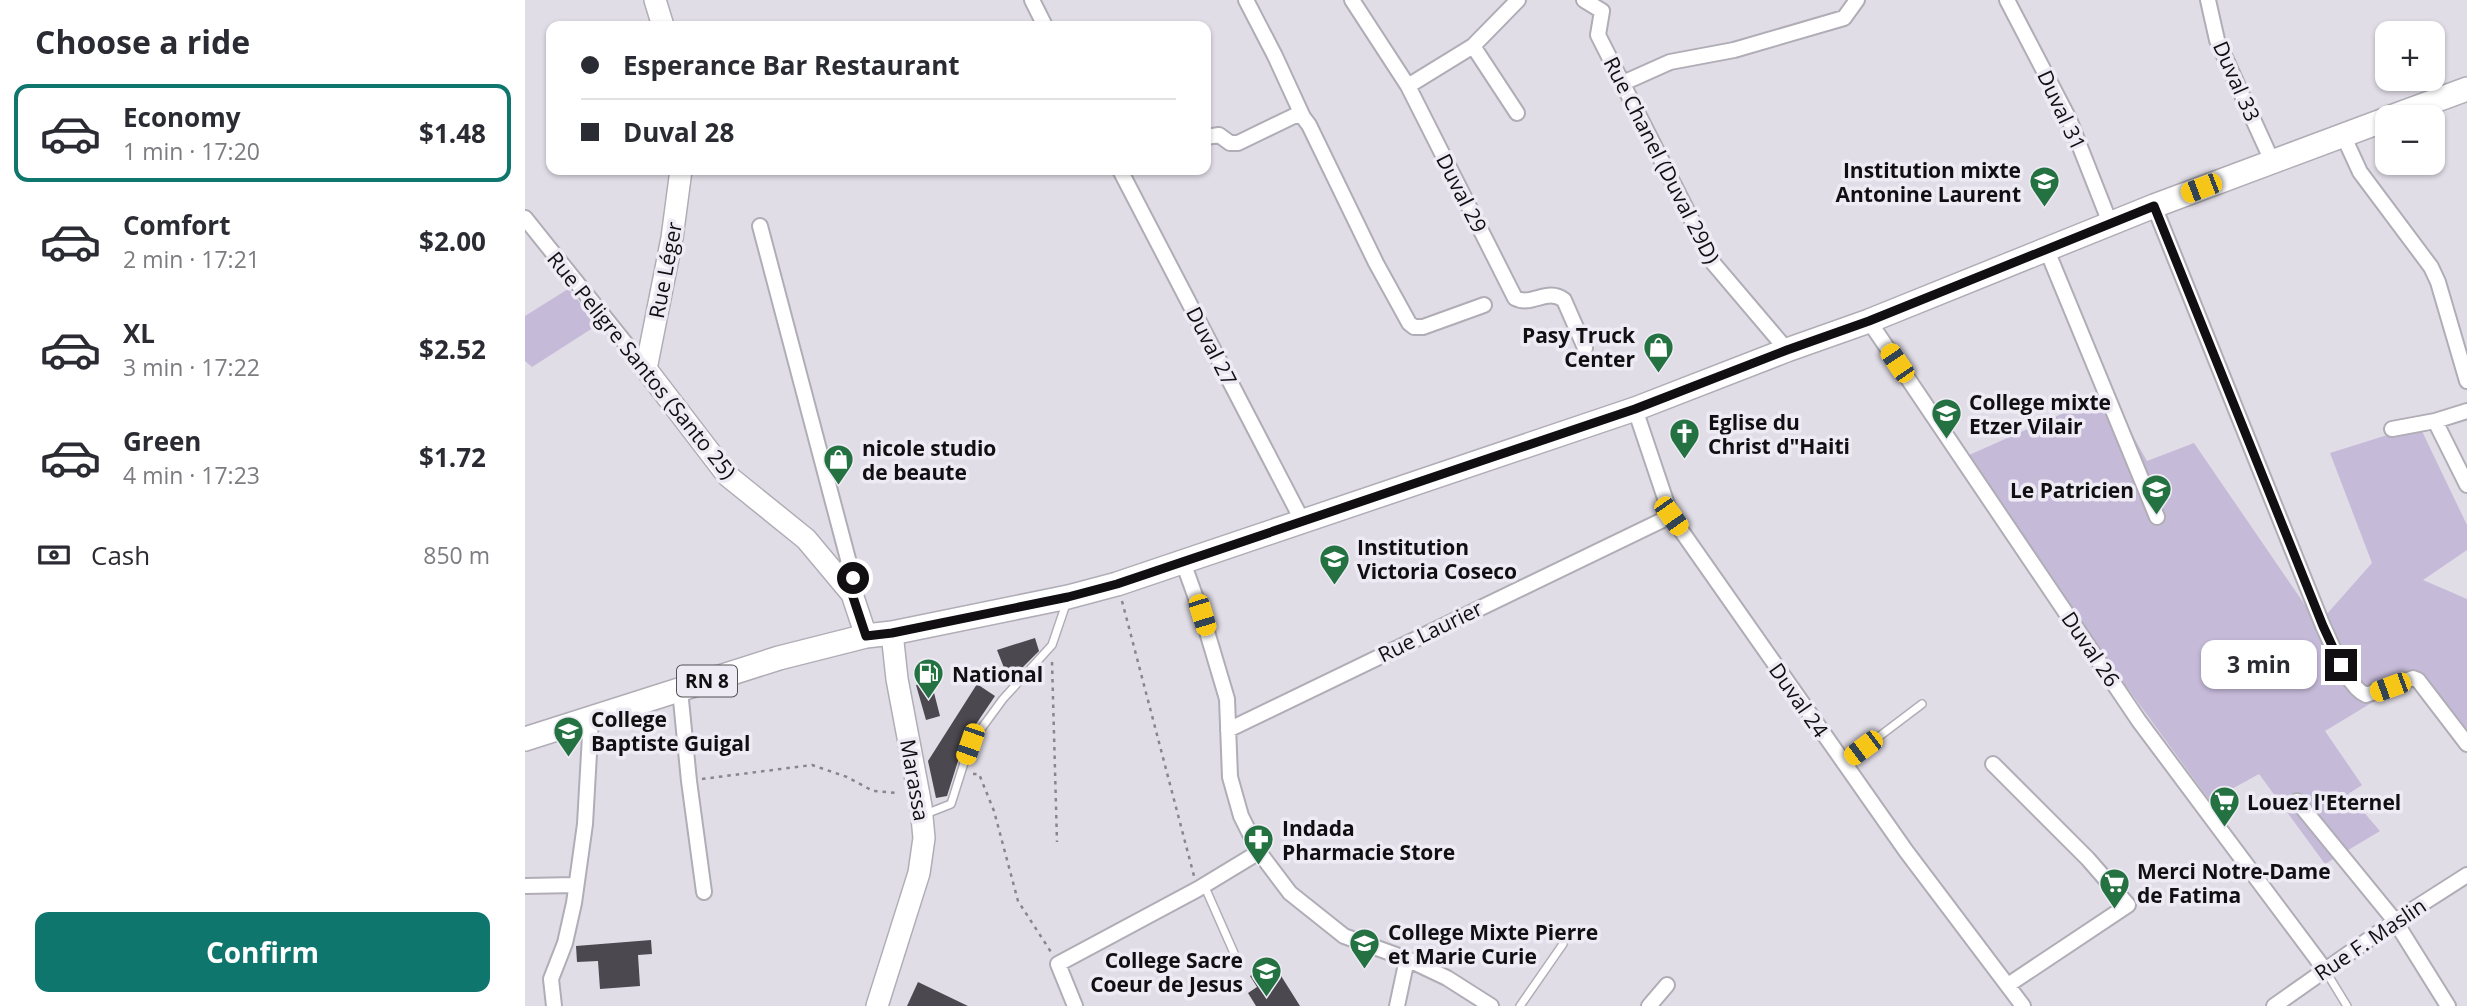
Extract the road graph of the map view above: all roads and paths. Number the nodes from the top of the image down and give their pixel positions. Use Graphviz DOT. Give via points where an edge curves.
graph roads {
  1 [pos="655,0"];
  2 [pos="1032,0"];
  3 [pos="1247,0"];
  4 [pos="1352,0"];
  5 [pos="1518,0"];
  6 [pos="1584,0"];
  7 [pos="1857,0"];
  8 [pos="2007,0"];
  9 [pos="2208,0"];
  10 [pos="661,21"];
  11 [pos="1042,21"];
  12 [pos="1473,46"];
  13 [pos="1623,83"];
  14 [pos="1408,86"];
  15 [pos="2467,89"];
  16 [pos="2424,105"];
  17 [pos="1517,113"];
  18 [pos="1303,117"];
  19 [pos="2375,123"];
  20 [pos="2343,135"];
  21 [pos="1211,136"];
  22 [pos="2272,161"];
  23 [pos="680,175"];
  24 [pos="1126,175"];
  25 [pos="2154,206"];
  26 [pos="525,218"];
  27 [pos="2110,223"];
  28 [pos="760,226"];
  29 [pos="2046,248"];
  30 [pos="1484,304"];
  31 [pos="1869,321"];
  32 [pos="1585,348"];
  33 [pos="1787,350"];
  34 [pos="646,369"];
  35 [pos="2467,381"];
  36 [pos="1635,409"];
  37 [pos="2467,411"];
  38 [pos="2435,421"];
  39 [pos="2392,429"];
  40 [pos="2467,485"];
  41 [pos="1671,516"];
  42 [pos="2157,517"];
  43 [pos="1303,522"];
  44 [pos="1182,562"];
  45 [pos="1117,584"];
  46 [pos="852,594"];
  47 [pos="1068,597"];
  48 [pos="892,633"];
  49 [pos="866,636"];
  50 [pos="1052,645"];
  51 [pos="680,690"];
  52 [pos="1922,704"];
  53 [pos="591,719"];
  54 [pos="1228,730"];
  55 [pos="525,739"];
  56 [pos="2467,744"];
  57 [pos="1844,763"];
  58 [pos="1993,764"];
  59 [pos="960,774"];
  60 [pos="689,781"];
  61 [pos="919,794"];
  62 [pos="2297,801"];
  63 [pos="923,816"];
  64 [pos="1057,842"];
  65 [pos="1259,852"];
  66 [pos="2467,875"];
  67 [pos="525,886"];
  68 [pos="576,886"];
  69 [pos="1201,887"];
  70 [pos="704,892"];
  71 [pos="2395,921"];
  72 [pos="1563,944"];
  73 [pos="1234,953"];
  74 [pos="1407,959"];
  75 [pos="1058,964"];
  76 [pos="2325,970"];
  77 [pos="1667,985"];
  78 [pos="2008,985"];
  79 [pos="554,1006"];
  80 [pos="877,1006"];
  81 [pos="1076,1006"];
  82 [pos="1397,1006"];
  83 [pos="1491,1006"];
  84 [pos="1520,1006"];
  85 [pos="1649,1006"];
  86 [pos="2023,1006"];
  87 [pos="2274,1006"];
  88 [pos="2347,1006"];
  89 [pos="2448,1006"];
  1 -- 10 [label="street"];
  2 -- 11 [label="street"];
  3 -- 18 [label="street"];
  4 -- 14 [label="street, Duval 29"];
  5 -- 12 [label="street"];
  6 -- 13 [label="street, Rue Chanel (Duval 29D)" via="1602,10 1598,35"];
  7 -- 13 [label="street" via="1844,18 1734,50 1670,62"];
  8 -- 27 [label="street, Duval 31" via="2069,119"];
  9 -- 22 [label="street, Duval 33" via="2217,40"];
  12 -- 14 [label="street"];
  12 -- 17 [label="street"];
  13 -- 33 [label="street, Rue Chanel (Duval 29D)" via="1714,264"];
  14 -- 32 [label="street, Duval 29" via="1515,298 1559,296"];
  15 -- 16 [label="main road, RN 8"];
  18 -- 21 [label="street" via="1296,115 1238,143"];
  18 -- 30 [label="street" via="1409,323 1423,327"];
  19 -- 20 [label="main road, RN 8"];
  20 -- 22 [label="main road, RN 8"];
  20 -- 35 [label="street" via="2360,172 2431,267"];
  22 -- 25 [label="main road, RN 8"];
  23 -- 34 [label="street, Rue Léger"];
  24 -- 43 [label="street, Duval 27"];
  25 -- 27 [label="main road, RN 8"];
  25 -- 56 [label="street" via="2341,665 2366,695 2418,680"];
  26 -- 34 [label="street, Rue Peligre Santos (Santo 25)"];
  27 -- 29 [label="main road, RN 8"];
  28 -- 46 [label="street" via="853,578"];
  29 -- 31 [label="main road, RN 8"];
  29 -- 42 [label="street"];
  31 -- 33 [label="main road, RN 8"];
  31 -- 76 [label="street, Duval 26" via="2139,721"];
  33 -- 36 [label="main road, RN 8"];
  34 -- 46 [label="street, Rue Peligre Santos (Santo 25)" via="728,476 806,539"];
  36 -- 41 [label="street, Duval 24"];
  36 -- 43 [label="main road, RN 8"];
  37 -- 38 [label="street"];
  38 -- 39 [label="street"];
  38 -- 40 [label="street"];
  41 -- 54 [label="street, Rue Laurier"];
  41 -- 57 [label="street, Duval 24"];
  43 -- 44 [label="main road, RN 8"];
  44 -- 45 [label="main road, RN 8"];
  44 -- 54 [label="street" via="1227,699"];
  45 -- 47 [label="main road, RN 8"];
  45 -- 69 [label="path"];
  46 -- 49 [label="street, Rue Peligre Santos (Santo 25)"];
  47 -- 48 [label="main road, RN 8"];
  47 -- 50 [label="lane"];
  48 -- 49 [label="main road, RN 8"];
  48 -- 61 [label="street, Marassa"];
  49 -- 51 [label="main road, RN 8"];
  50 -- 59 [label="lane" via="970,744"];
  50 -- 64 [label="path"];
  51 -- 53 [label="main road, RN 8"];
  51 -- 60 [label="street"];
  52 -- 57 [label="lane"];
  53 -- 55 [label="main road, RN 8"];
  53 -- 68 [label="street"];
  54 -- 65 [label="street" via="1230,777 1241,816"];
  57 -- 78 [label="street, Duval 24"];
  58 -- 78 [label="street" via="2128,905"];
  59 -- 63 [label="lane" via="950,804"];
  59 -- 75 [label="path" via="979,774 1018,901"];
  60 -- 61 [label="path" via="812,765 873,791"];
  60 -- 70 [label="street"];
  61 -- 63 [label="street, Marassa"];
  62 -- 71 [label="street"];
  63 -- 80 [label="street, Marassa" via="919,873"];
  65 -- 69 [label="street"];
  65 -- 74 [label="street" via="1290,893 1344,936"];
  66 -- 71 [label="street, Rue F. Maslin"];
  67 -- 68 [label="street"];
  68 -- 79 [label="street" via="565,943 551,979"];
  69 -- 73 [label="lane"];
  69 -- 75 [label="street"];
  71 -- 76 [label="street, Rue F. Maslin"];
  71 -- 89 [label="street"];
  72 -- 84 [label="lane"];
  74 -- 82 [label="street"];
  74 -- 83 [label="street"];
  75 -- 81 [label="street"];
  76 -- 87 [label="street, Rue F. Maslin"];
  76 -- 88 [label="lane"];
  77 -- 85 [label="street"];
  78 -- 86 [label="street, Duval 24"];
}
